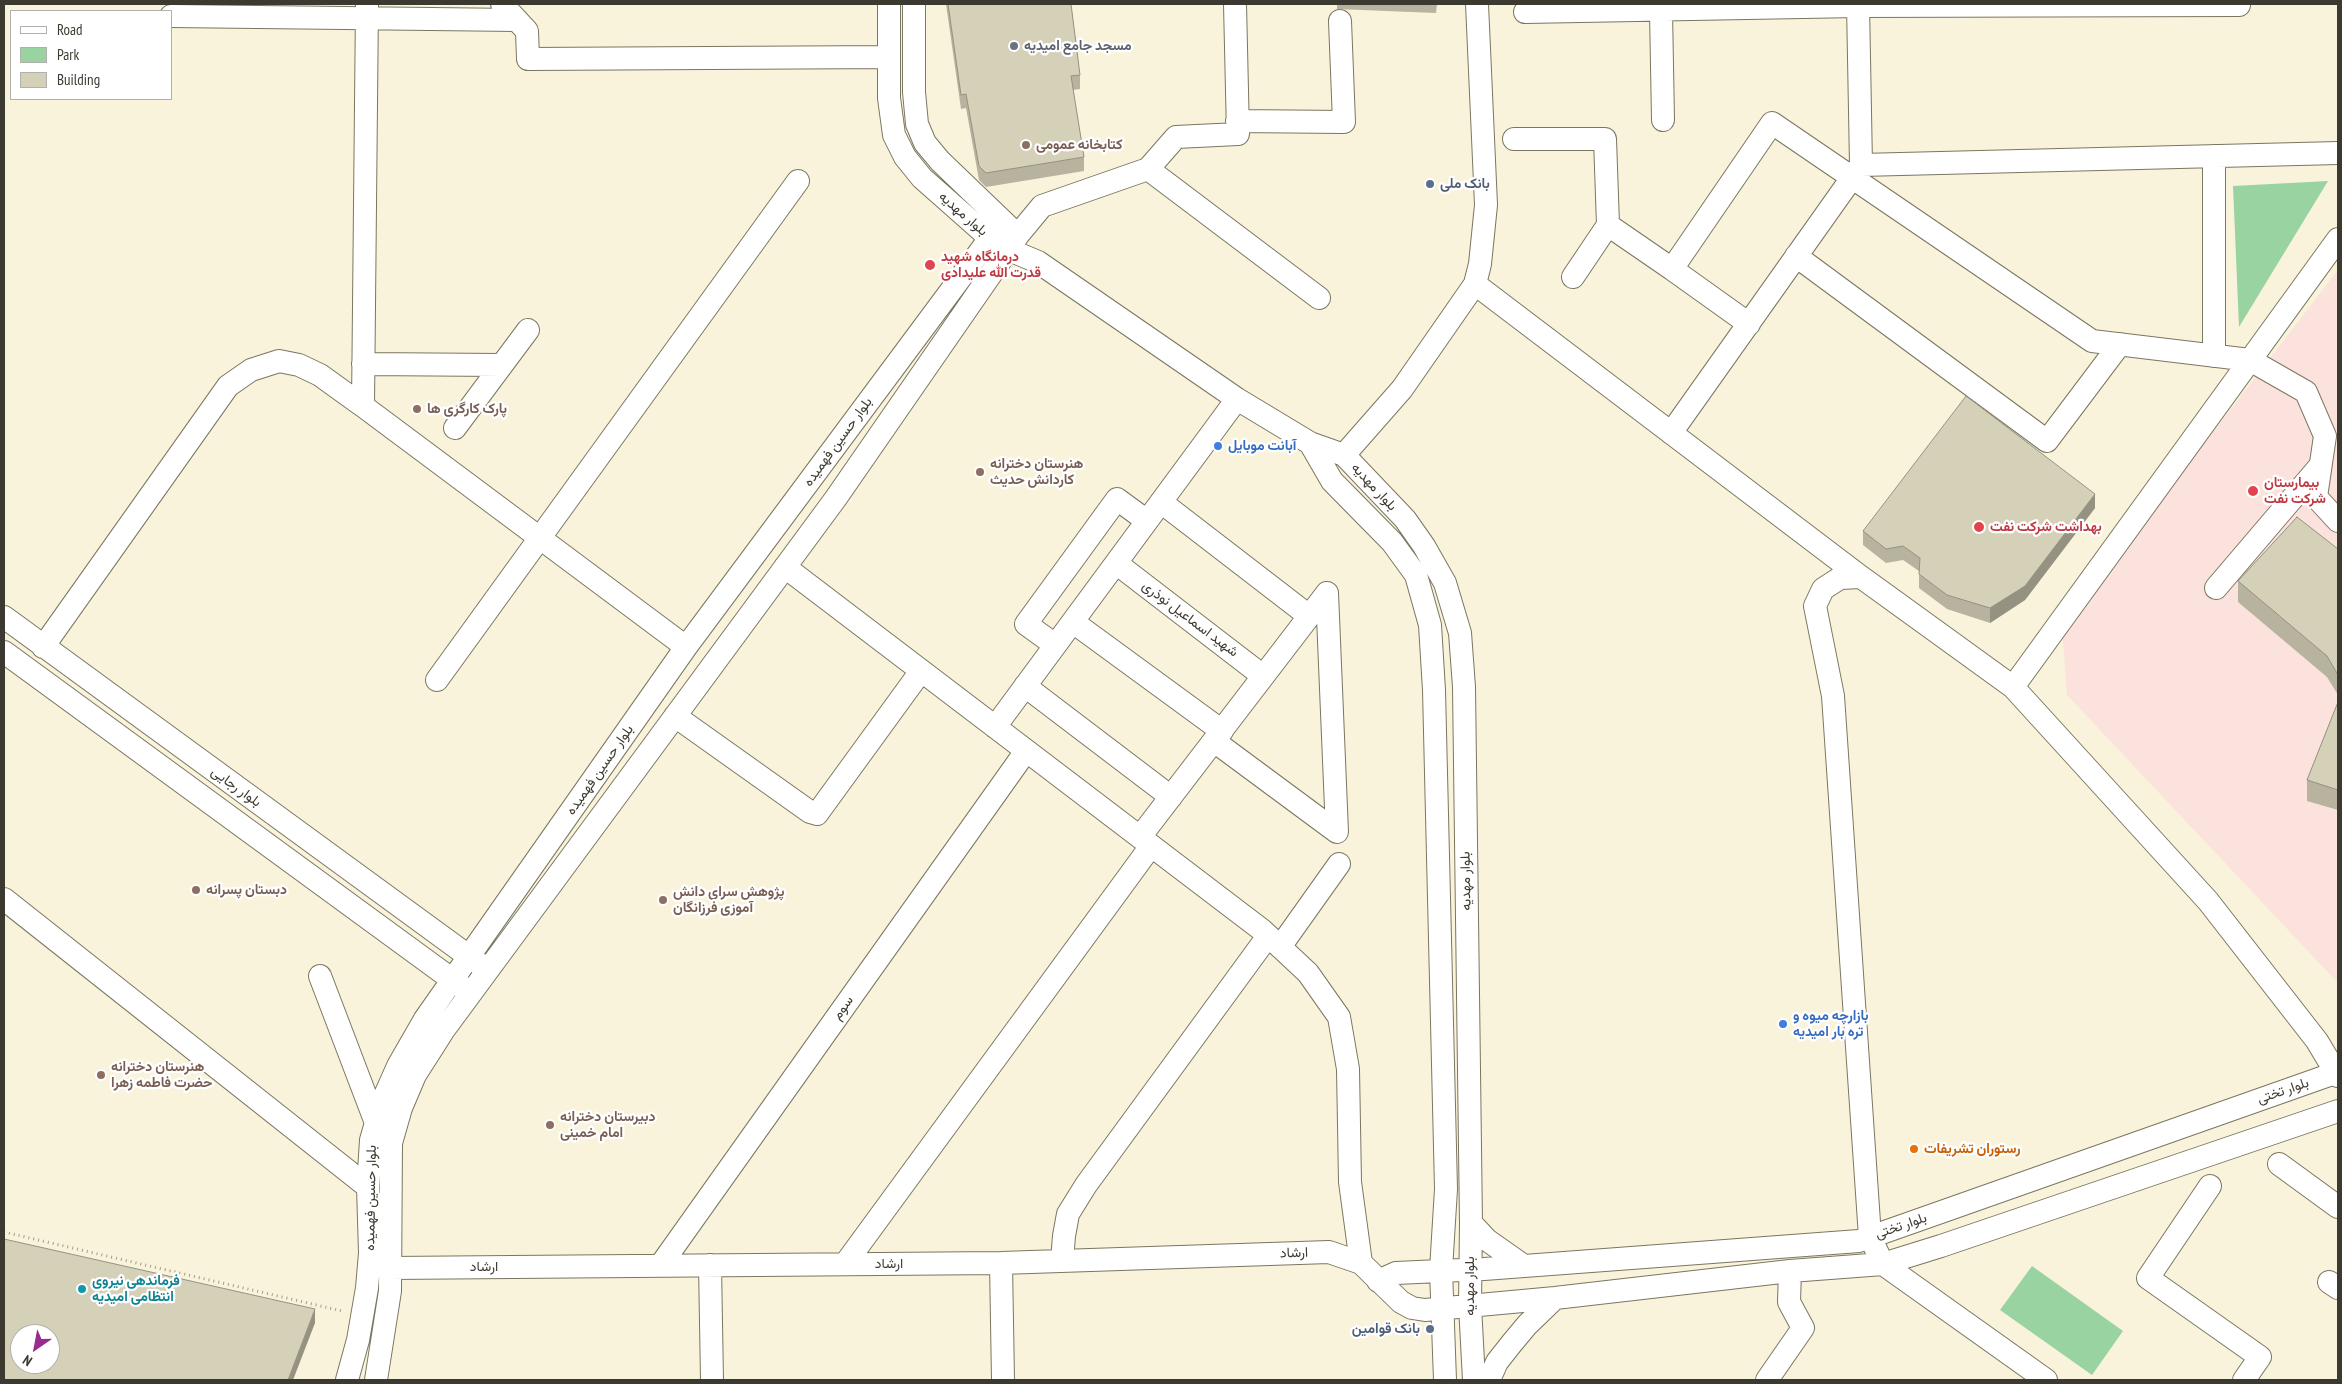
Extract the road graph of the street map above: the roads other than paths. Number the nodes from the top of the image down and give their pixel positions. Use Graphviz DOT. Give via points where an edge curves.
graph roads {
  1 [pos="889,4"];
  2 [pos="914,4"];
  3 [pos="1235,4"];
  4 [pos="1477,4"];
  5 [pos="1858,5"];
  6 [pos="2239,5"];
  7 [pos="367,10"];
  8 [pos="1661,10"];
  9 [pos="509,12"];
  10 [pos="1525,12"];
  11 [pos="172,16"];
  12 [pos="1340,20"];
  13 [pos="889,57"];
  14 [pos="1664,120"];
  15 [pos="1237,121"];
  16 [pos="1514,139"];
  17 [pos="2338,153"];
  18 [pos="2214,156"];
  19 [pos="1148,169"];
  20 [pos="1857,171"];
  21 [pos="798,180"];
  22 [pos="1608,225"];
  23 [pos="1004,236"];
  24 [pos="2338,239"];
  25 [pos="1796,256"];
  26 [pos="1672,269"];
  27 [pos="1573,277"];
  28 [pos="1475,284"];
  29 [pos="1319,298"];
  30 [pos="1749,324"];
  31 [pos="528,330"];
  32 [pos="2120,344"];
  33 [pos="2214,356"];
  34 [pos="2250,360"];
  35 [pos="363,364"];
  36 [pos="502,365"];
  37 [pos="1237,399"];
  38 [pos="363,406"];
  39 [pos="455,428"];
  40 [pos="1671,433"];
  41 [pos="1310,442"];
  42 [pos="1344,455"];
  43 [pos="2320,466"];
  44 [pos="1161,502"];
  45 [pos="1147,521"];
  46 [pos="2338,521"];
  47 [pos="540,538"];
  48 [pos="1829,553"];
  49 [pos="1116,563"];
  50 [pos="785,567"];
  51 [pos="1861,577"];
  52 [pos="2216,588"];
  53 [pos="1823,589"];
  54 [pos="1309,616"];
  55 [pos="4,617"];
  56 [pos="1073,622"];
  57 [pos="1055,645"];
  58 [pos="43,647"];
  59 [pos="686,647"];
  60 [pos="4,652"];
  61 [pos="921,671"];
  62 [pos="1264,676"];
  63 [pos="437,680"];
  64 [pos="1025,686"];
  65 [pos="2013,687"];
  66 [pos="675,716"];
  67 [pos="995,727"];
  68 [pos="1218,736"];
  69 [pos="1026,750"];
  70 [pos="1171,797"];
  71 [pos="1145,842"];
  72 [pos="1339,864"];
  73 [pos="4,899"];
  74 [pos="1274,942"];
  75 [pos="470,957"];
  76 [pos="488,970"];
  77 [pos="320,976"];
  78 [pos="462,986"];
  79 [pos="2338,1074"];
  80 [pos="2338,1112"];
  81 [pos="376,1123"];
  82 [pos="2279,1164"];
  83 [pos="2210,1186"];
  84 [pos="368,1187"];
  85 [pos="2338,1207"];
  86 [pos="1471,1223"];
  87 [pos="1870,1237"];
  88 [pos="1062,1260"];
  89 [pos="1001,1263"];
  90 [pos="1361,1263"];
  91 [pos="845,1264"];
  92 [pos="1883,1264"];
  93 [pos="710,1265"];
  94 [pos="660,1266"];
  95 [pos="1524,1266"];
  96 [pos="390,1268"];
  97 [pos="1441,1270"];
  98 [pos="1470,1270"];
  99 [pos="1790,1271"];
  100 [pos="1378,1281"];
  101 [pos="1555,1298"];
  102 [pos="1470,1306"];
  103 [pos="1442,1308"];
  104 [pos="1773,1378"];
  105 [pos="347,1380"];
  106 [pos="376,1380"];
  107 [pos="712,1380"];
  108 [pos="1003,1380"];
  109 [pos="1444,1380"];
  110 [pos="1474,1380"];
  111 [pos="1489,1380"];
  112 [pos="2046,1380"];
  113 [pos="2244,1380"];
  1 -- 13 [label="street, بلوار مهدیه"];
  2 -- 23 [label="street, بلوار مهدیه" via="914,92 917,124 922,137"];
  3 -- 15 [label="street"];
  4 -- 28 [label="street" via="1486,205"];
  5 -- 6 [label="street"];
  5 -- 8 [label="street"];
  5 -- 20 [label="street"];
  7 -- 9 [label="street"];
  7 -- 11 [label="street"];
  7 -- 35 [label="street"];
  8 -- 10 [label="street"];
  8 -- 14 [label="street"];
  9 -- 13 [label="street" via="527,31 528,59"];
  12 -- 15 [label="street" via="1344,122"];
  13 -- 23 [label="street, بلوار مهدیه" via="889,98 894,135 905,157 922,178"];
  15 -- 19 [label="street" via="1238,134 1176,137"];
  16 -- 22 [label="street" via="1605,139"];
  17 -- 18 [label="street"];
  18 -- 20 [label="street"];
  18 -- 33 [label="street"];
  19 -- 23 [label="street" via="1042,206"];
  19 -- 29 [label="street"];
  20 -- 25 [label="street"];
  20 -- 26 [label="street" via="1772,123"];
  20 -- 32 [label="street" via="2092,341"];
  21 -- 47 [label="street"];
  22 -- 26 [label="street"];
  22 -- 27 [label="street"];
  23 -- 37 [label="street, بلوار مهدیه"];
  23 -- 50 [label="street, بلوار حسین فهمیده" via="836,498"];
  23 -- 59 [label="street, بلوار حسین فهمیده" via="962,273"];
  24 -- 34 [label="street"];
  25 -- 30 [label="street"];
  25 -- 32 [label="street" via="2047,441"];
  26 -- 30 [label="street"];
  28 -- 40 [label="street"];
  28 -- 42 [label="street" via="1402,389"];
  30 -- 40 [label="street"];
  31 -- 36 [label="street"];
  32 -- 33 [label="street"];
  33 -- 34 [label="street"];
  34 -- 43 [label="street" via="2306,392 2325,436"];
  34 -- 65 [label="street"];
  35 -- 36 [label="street"];
  35 -- 38 [label="street"];
  36 -- 39 [label="street"];
  37 -- 41 [label="street, بلوار مهدیه"];
  37 -- 44 [label="street"];
  38 -- 47 [label="street"];
  38 -- 58 [label="street" via="320,375 279,360 251,370 228,386"];
  40 -- 48 [label="street"];
  41 -- 42 [label="street, بلوار مهدیه"];
  41 -- 97 [label="street, بلوار مهدیه" via="1332,481 1392,542 1416,575 1430,625 1446,1189"];
  42 -- 86 [label="street, بلوار مهدیه" via="1405,519 1424,546 1445,584 1460,633 1464,687"];
  43 -- 46 [label="street" via="2316,497"];
  43 -- 52 [label="street"];
  44 -- 45 [label="street"];
  44 -- 54 [label="street"];
  45 -- 49 [label="street"];
  45 -- 57 [label="street" via="1117,499 1026,624"];
  47 -- 59 [label="street"];
  47 -- 63 [label="street"];
  48 -- 51 [label="street"];
  48 -- 53 [label="street"];
  49 -- 56 [label="street"];
  49 -- 62 [label="street, شهید اسماعیل نوذری"];
  50 -- 61 [label="street"];
  50 -- 66 [label="street, بلوار حسین فهمیده"];
  51 -- 53 [label="street" via="1840,578"];
  51 -- 65 [label="street"];
  53 -- 87 [label="street" via="1815,606 1833,696"];
  54 -- 62 [label="street"];
  54 -- 68 [label="street" via="1327,593 1337,832"];
  55 -- 58 [label="street, بلوار رجایی"];
  56 -- 57 [label="street"];
  56 -- 68 [label="street"];
  57 -- 64 [label="street"];
  58 -- 75 [label="street, بلوار رجایی"];
  59 -- 75 [label="street, بلوار حسین فهمیده"];
  60 -- 78 [label="street, بلوار رجایی"];
  61 -- 66 [label="street" via="817,814"];
  61 -- 67 [label="street"];
  62 -- 68 [label="street"];
  64 -- 67 [label="street"];
  64 -- 70 [label="street"];
  65 -- 79 [label="street" via="2208,901 2317,1041"];
  66 -- 76 [label="street, بلوار حسین فهمیده"];
  67 -- 69 [label="street"];
  68 -- 70 [label="street"];
  69 -- 71 [label="street"];
  69 -- 94 [label="street, سوم"];
  70 -- 71 [label="street"];
  71 -- 74 [label="street"];
  71 -- 91 [label="street"];
  72 -- 74 [label="street"];
  73 -- 84 [label="street"];
  74 -- 88 [label="street" via="1086,1185 1068,1214"];
  74 -- 90 [label="street" via="1308,974 1339,1016 1348,1070 1350,1182"];
  75 -- 76 [label="street, بلوار رجایی"];
  75 -- 78 [label="street, بلوار حسین فهمیده"];
  76 -- 78 [label="street, بلوار حسین فهمیده"];
  77 -- 81 [label="street"];
  78 -- 81 [label="street, بلوار حسین فهمیده" via="425,1019 398,1066"];
  78 -- 96 [label="street, بلوار حسین فهمیده" via="444,1031 415,1075 391,1143"];
  79 -- 87 [label="street, بلوار تختی"];
  80 -- 92 [label="street"];
  81 -- 84 [label="street, بلوار حسین فهمیده" via="371,1140"];
  82 -- 85 [label="street"];
  83 -- 113 [label="street" via="2148,1278 2260,1356"];
  84 -- 105 [label="street, بلوار حسین فهمیده" via="370,1253 362,1316"];
  86 -- 95 [label="street" via="1487,1240"];
  86 -- 98 [label="street, بلوار مهدیه"];
  87 -- 92 [label="street"];
  87 -- 95 [label="street, بلوار تختی" via="1859,1241"];
  88 -- 89 [label="street, ارشاد"];
  88 -- 90 [label="street, ارشاد" via="1330,1252"];
  89 -- 91 [label="street, ارشاد"];
  89 -- 108 [label="street"];
  90 -- 100 [label="street, ارشاد"];
  91 -- 93 [label="street, ارشاد"];
  92 -- 99 [label="street"];
  92 -- 112 [label="street"];
  93 -- 94 [label="street, ارشاد"];
  93 -- 107 [label="street"];
  94 -- 96 [label="street, ارشاد"];
  95 -- 98 [label="street, بلوار تختی"];
  96 -- 106 [label="street, بلوار حسین فهمیده" via="385,1329"];
  97 -- 98 [label="street, بلوار تختی"];
  97 -- 100 [label="street" via="1396,1272"];
  97 -- 103 [label="street, بلوار مهدیه"];
  98 -- 102 [label="street, بلوار مهدیه"];
  99 -- 101 [label="street"];
  99 -- 104 [label="street" via="1789,1302 1803,1328"];
  100 -- 103 [label="street, ارشاد" via="1412,1308"];
  101 -- 102 [label="street"];
  101 -- 111 [label="street" via="1512,1343 1497,1362"];
  102 -- 103 [label="street"];
  102 -- 110 [label="street, بلوار مهدیه"];
  103 -- 109 [label="street, بلوار مهدیه"];
}
